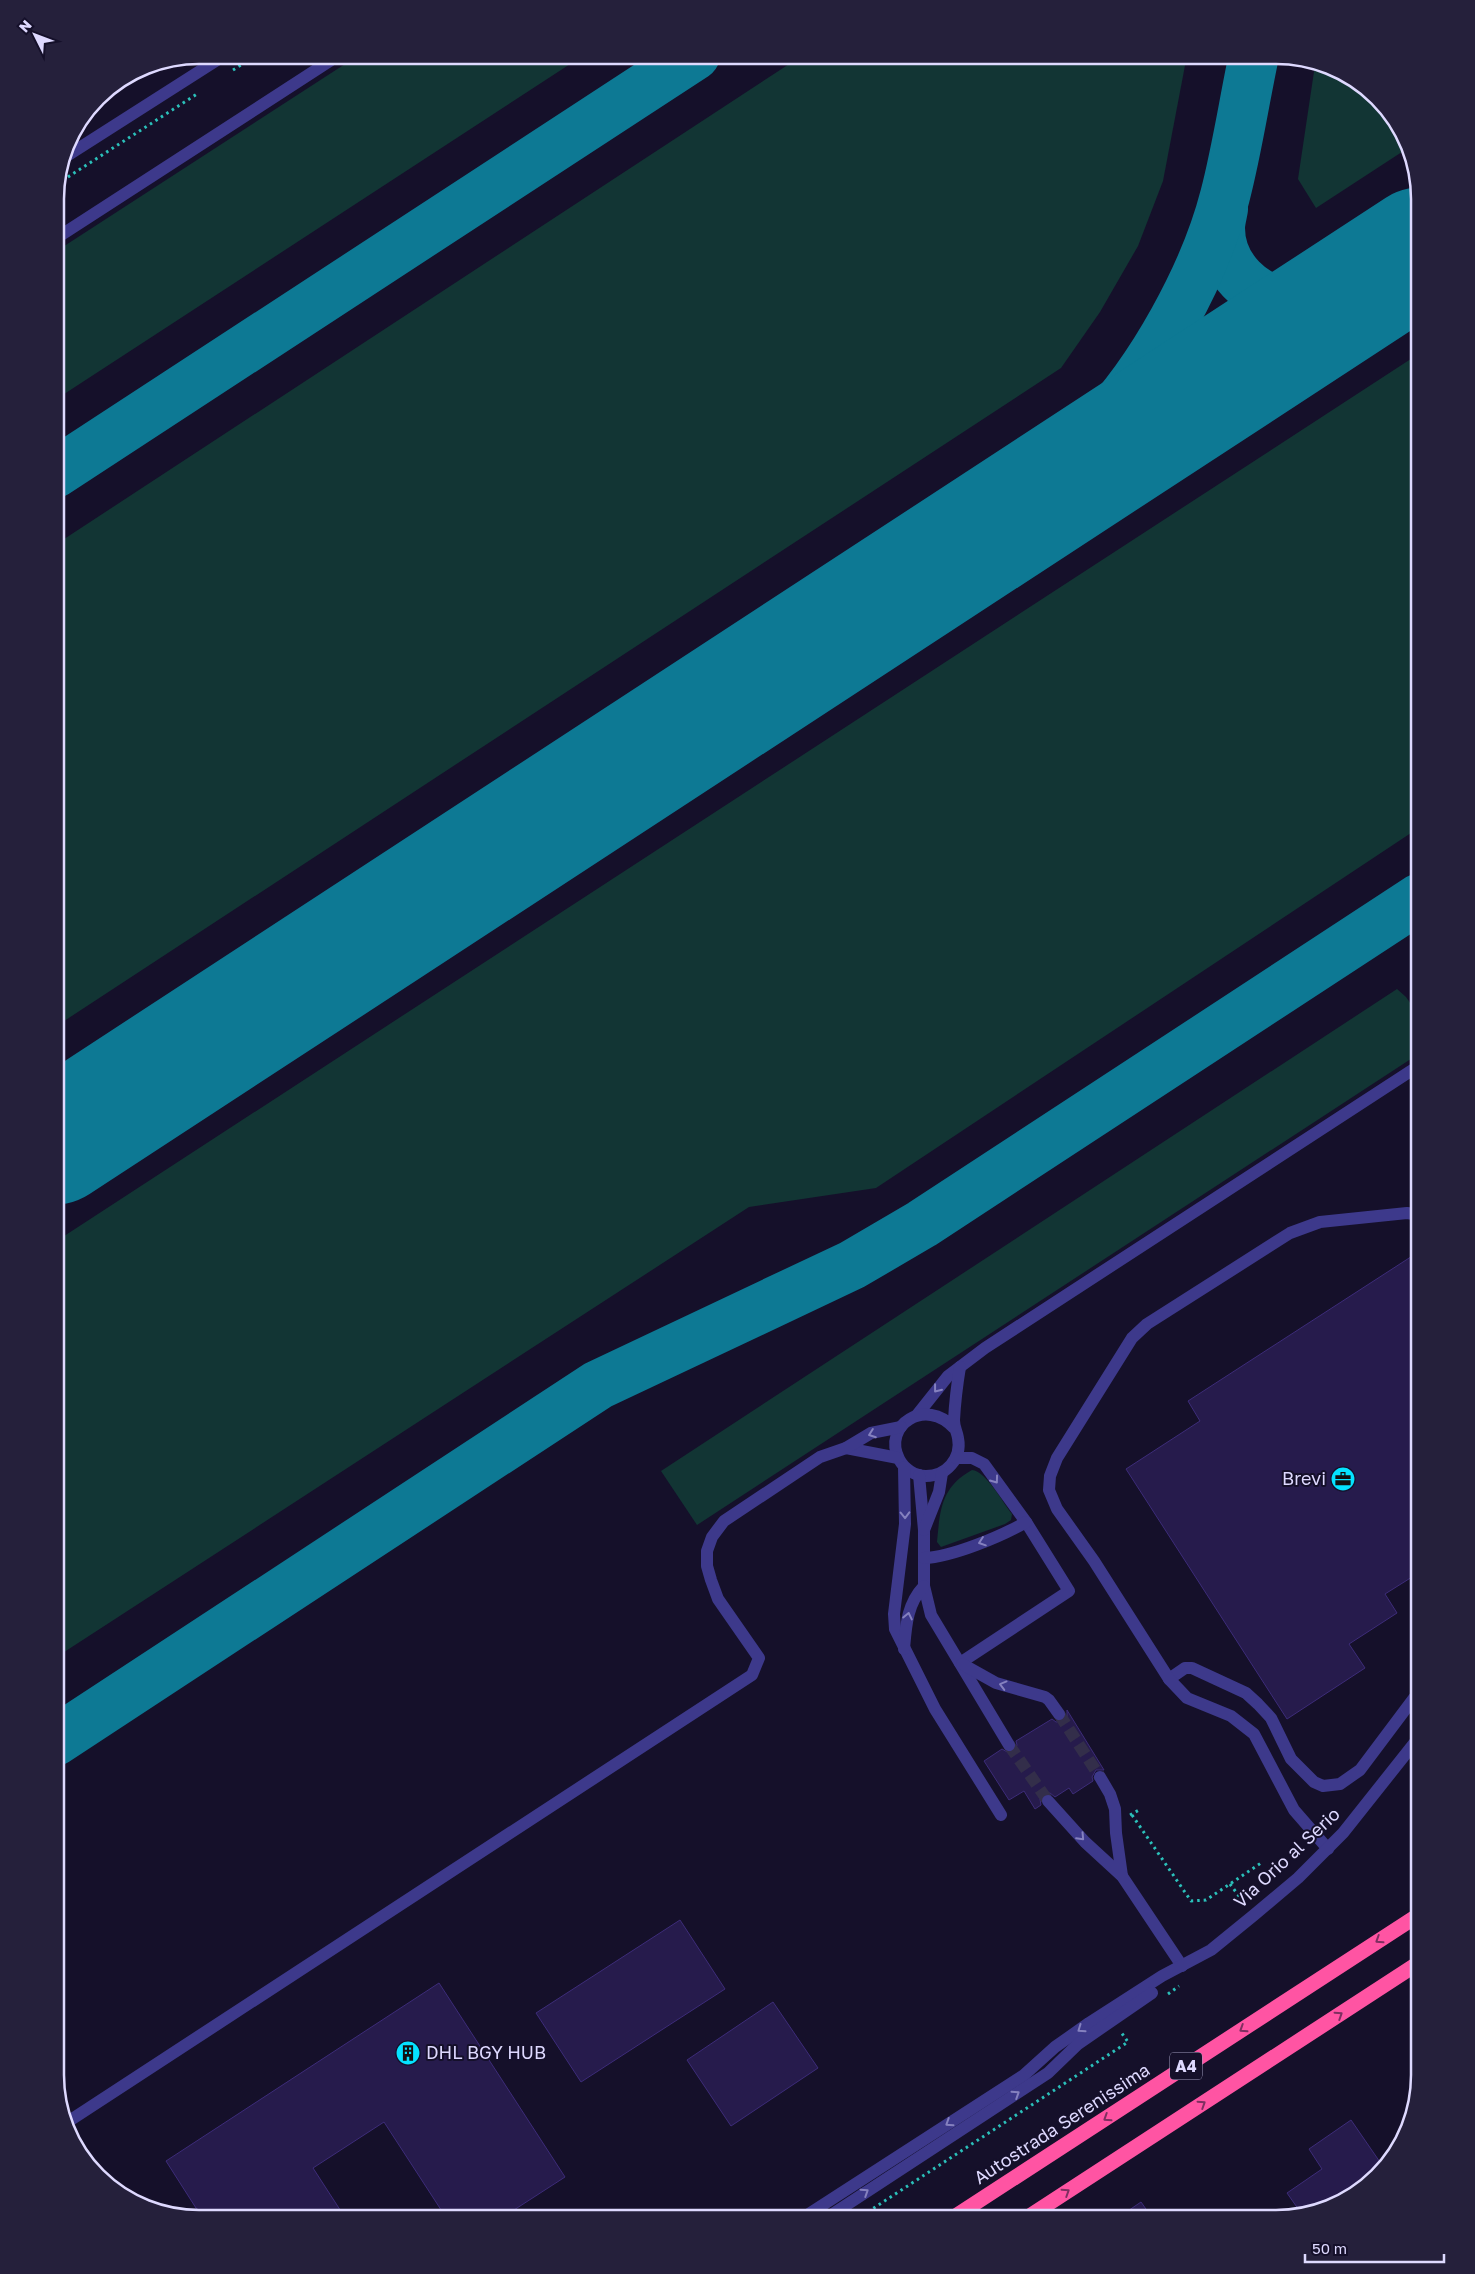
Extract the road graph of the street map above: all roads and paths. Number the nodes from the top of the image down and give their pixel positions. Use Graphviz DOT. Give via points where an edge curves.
graph roads {
  1 [pos="211,64"];
  2 [pos="242,64"];
  3 [pos="325,64"];
  4 [pos="226,75"];
  5 [pos="203,90"];
  6 [pos="72,153"];
  7 [pos="66,178"];
  8 [pos="64,233"];
  9 [pos="1411,1071"];
  10 [pos="1411,1214"];
  11 [pos="960,1367"];
  12 [pos="917,1415"];
  13 [pos="901,1427"];
  14 [pos="954,1428"];
  15 [pos="846,1448"];
  16 [pos="956,1458"];
  17 [pos="901,1462"];
  18 [pos="942,1473"];
  19 [pos="919,1475"];
  20 [pos="1026,1522"];
  21 [pos="924,1530"];
  22 [pos="924,1558"];
  23 [pos="924,1586"];
  24 [pos="904,1651"];
  25 [pos="960,1663"];
  26 [pos="1169,1679"];
  27 [pos="1411,1702"];
  28 [pos="1059,1714"];
  29 [pos="1009,1745"];
  30 [pos="1411,1747"];
  31 [pos="1100,1777"];
  32 [pos="1048,1801"];
  33 [pos="1141,1809"];
  34 [pos="1132,1814"];
  35 [pos="1001,1815"];
  36 [pos="1126,1816"];
  37 [pos="1328,1849"];
  38 [pos="1261,1863"];
  39 [pos="1122,1876"];
  40 [pos="1230,1884"];
  41 [pos="1244,1903"];
  42 [pos="1411,1920"];
  43 [pos="1182,1966"];
  44 [pos="1411,1968"];
  45 [pos="1118,2028"];
  46 [pos="72,2120"];
  47 [pos="815,2210"];
  48 [pos="838,2210"];
  49 [pos="871,2210"];
  50 [pos="965,2210"];
  51 [pos="1039,2210"];
  1 -- 6 [label="street"];
  2 -- 4 [label="path"];
  3 -- 8 [label="street"];
  5 -- 7 [label="path"];
  9 -- 11 [label="street"];
  10 -- 26 [label="street" via="1320,1222 1290,1233 1147,1324 1132,1338 1057,1458 1048,1490 1057,1509"];
  11 -- 12 [label="street, one-way" via="948,1376"];
  11 -- 14 [label="street"];
  12 -- 13 [label="street"];
  12 -- 14 [label="street" via="938,1415"];
  13 -- 15 [label="street, one-way" via="871,1433"];
  13 -- 17 [label="street" via="896,1437"];
  14 -- 16 [label="street" via="958,1442"];
  15 -- 17 [label="street"];
  15 -- 46 [label="street" via="812,1462 724,1521 712,1537 707,1559 711,1580 718,1599 759,1658 752,1675"];
  16 -- 18 [label="street"];
  16 -- 20 [label="street, one-way" via="972,1458 984,1464"];
  17 -- 19 [label="street"];
  17 -- 24 [label="street, one-way" via="905,1524 894,1614 895,1629"];
  18 -- 19 [label="street"];
  18 -- 21 [label="street" via="939,1492"];
  19 -- 21 [label="street"];
  20 -- 22 [label="street, one-way" via="1010,1532 942,1556"];
  20 -- 25 [label="street" via="1069,1591"];
  21 -- 22 [label="street"];
  22 -- 23 [label="street"];
  24 -- 23 [label="street, one-way" via="910,1605"];
  23 -- 25 [label="street" via="931,1615"];
  24 -- 35 [label="street" via="935,1710"];
  28 -- 25 [label="street, one-way" via="1044,1697 996,1683"];
  25 -- 29 [label="street"];
  26 -- 27 [label="street" via="1184,1668 1192,1668 1246,1693 1271,1718 1291,1759 1314,1782 1323,1786 1340,1784 1360,1770"];
  26 -- 37 [label="street" via="1187,1698 1231,1716 1254,1734 1294,1810"];
  30 -- 37 [label="street, Via Orio al Serio"];
  31 -- 39 [label="street" via="1115,1809"];
  32 -- 39 [label="street, one-way" via="1084,1842"];
  33 -- 34 [label="path"];
  34 -- 36 [label="path"];
  34 -- 40 [label="path" via="1188,1898 1197,1902 1206,1900"];
  37 -- 43 [label="street, Via Orio al Serio" via="1211,1950"];
  38 -- 40 [label="path"];
  39 -- 43 [label="street"];
  40 -- 41 [label="path"];
  42 -- 50 [label="highway, Autostrada Serenissima / A4, one-way"];
  43 -- 47 [label="street, Via Orio al Serio, one-way" via="1089,2023 1024,2074"];
  48 -- 43 [label="street, one-way" via="1048,2073 1078,2044 1165,1984"];
  51 -- 44 [label="highway, A4, one-way"];
  45 -- 49 [label="path" via="1128,2042"];
}
